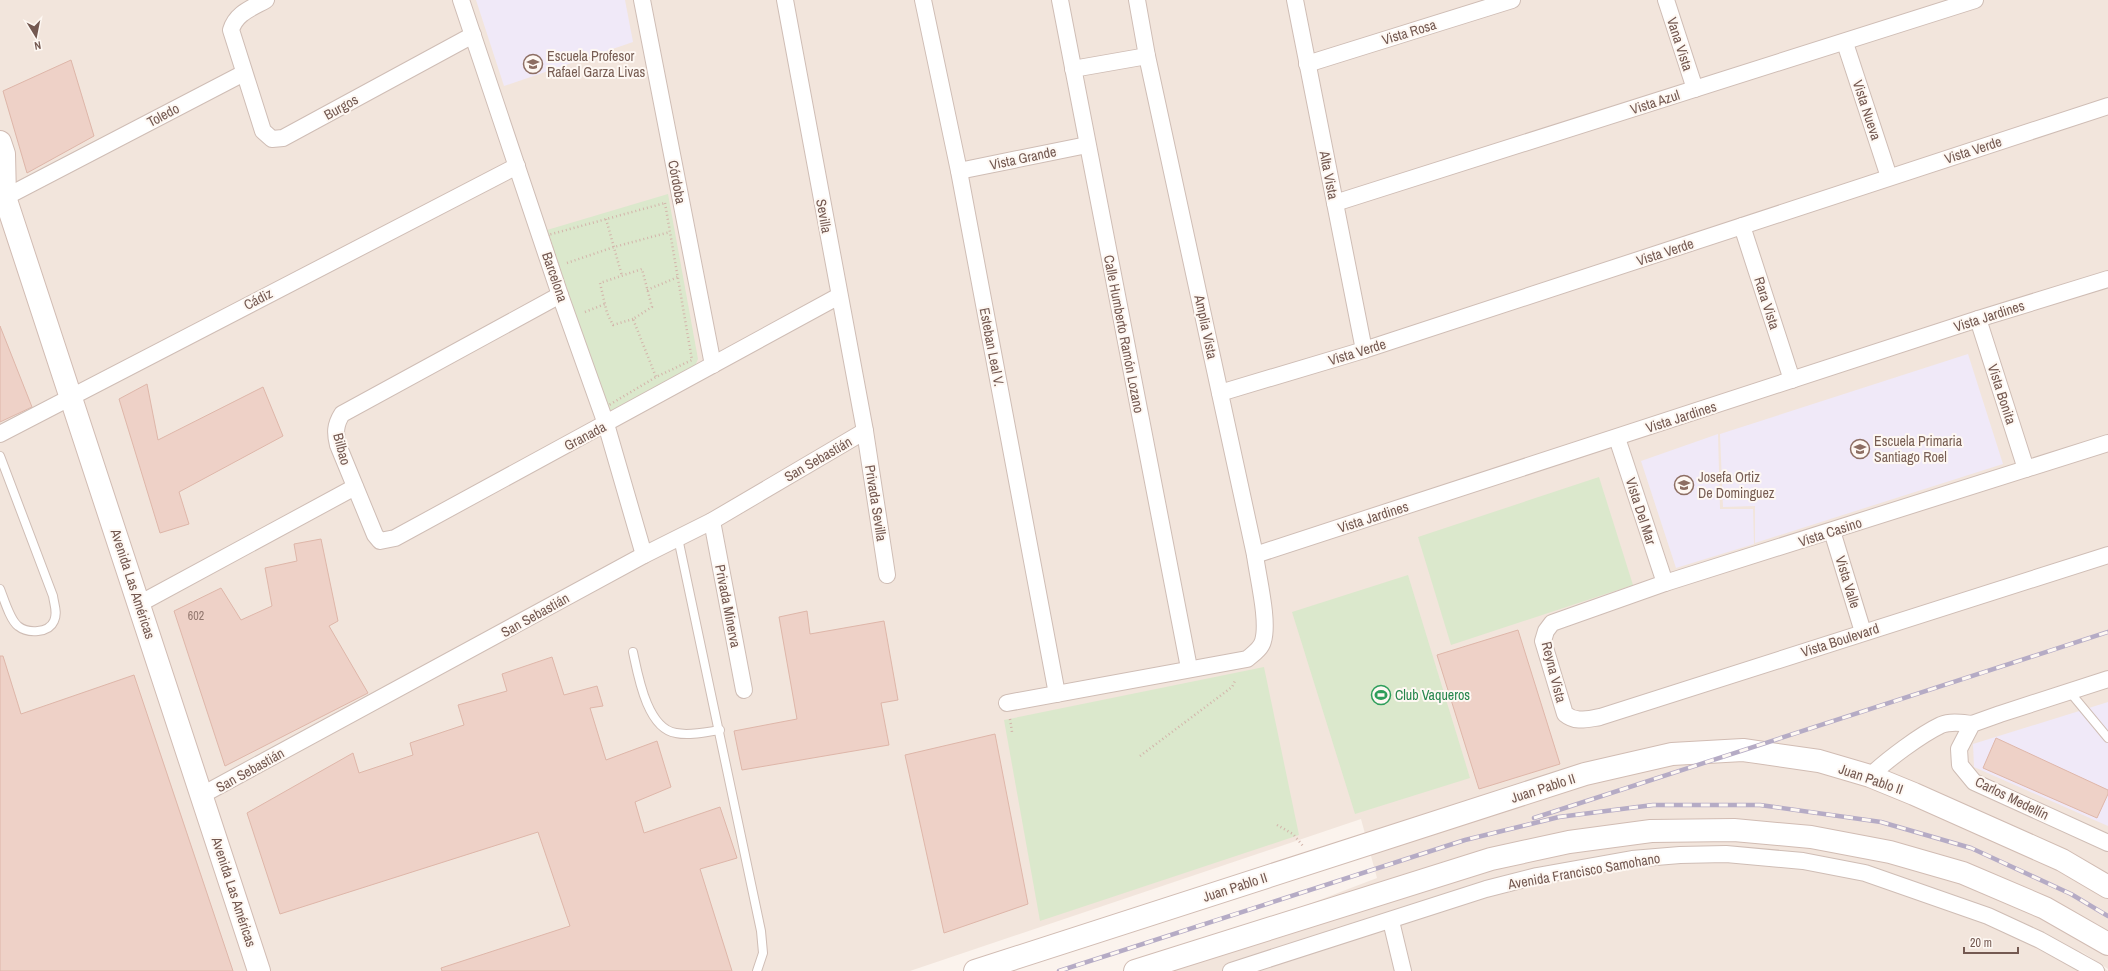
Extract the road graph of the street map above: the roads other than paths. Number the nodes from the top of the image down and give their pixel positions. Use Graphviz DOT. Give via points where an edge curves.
graph roads {
  1 [pos="266,0"];
  2 [pos="461,0"];
  3 [pos="642,0"];
  4 [pos="785,0"];
  5 [pos="923,0"];
  6 [pos="1060,0"];
  7 [pos="1137,0"];
  8 [pos="1295,0"];
  9 [pos="1512,0"];
  10 [pos="1666,0"];
  11 [pos="1975,0"];
  12 [pos="473,35"];
  13 [pos="1845,42"];
  14 [pos="1147,56"];
  15 [pos="1307,64"];
  16 [pos="1073,69"];
  17 [pos="244,73"];
  18 [pos="1695,89"];
  19 [pos="2108,106"];
  20 [pos="0,142"];
  21 [pos="1087,145"];
  22 [pos="517,166"];
  23 [pos="958,172"];
  24 [pos="1889,177"];
  25 [pos="2,196"];
  26 [pos="1335,203"];
  27 [pos="1742,226"];
  28 [pos="2108,279"];
  29 [pos="560,295"];
  30 [pos="839,296"];
  31 [pos="1978,319"];
  32 [pos="1364,350"];
  33 [pos="713,365"];
  34 [pos="1792,380"];
  35 [pos="1220,393"];
  36 [pos="71,396"];
  37 [pos="606,424"];
  38 [pos="865,431"];
  39 [pos="0,434"];
  40 [pos="1617,438"];
  41 [pos="2108,443"];
  42 [pos="0,456"];
  43 [pos="2026,469"];
  44 [pos="355,487"];
  45 [pos="712,521"];
  46 [pos="1832,531"];
  47 [pos="678,538"];
  48 [pos="1255,555"];
  49 [pos="2108,555"];
  50 [pos="644,556"];
  51 [pos="887,575"];
  52 [pos="1665,584"];
  53 [pos="0,589"];
  54 [pos="139,604"];
  55 [pos="1552,623"];
  56 [pos="1863,632"];
  57 [pos="633,652"];
  58 [pos="1189,668"];
  59 [pos="2108,679"];
  60 [pos="744,690"];
  61 [pos="2069,692"];
  62 [pos="1058,694"];
  63 [pos="1007,703"];
  64 [pos="1571,719"];
  65 [pos="1972,724"];
  66 [pos="720,730"];
  67 [pos="2108,738"];
  68 [pos="1870,776"];
  69 [pos="202,796"];
  70 [pos="2108,843"];
  71 [pos="2108,887"];
  72 [pos="1391,921"];
  73 [pos="2108,944"];
  74 [pos="259,971"];
  75 [pos="757,971"];
  76 [pos="975,971"];
  77 [pos="1135,971"];
  78 [pos="1231,971"];
  79 [pos="1404,971"];
  80 [pos="2096,971"];
  1 -- 17 [label="street" via="233,21 231,30"];
  2 -- 12 [label="street, Barcelona"];
  3 -- 33 [label="street, Córdoba"];
  4 -- 30 [label="street, Sevilla"];
  5 -- 23 [label="street, Esteban Leal V."];
  6 -- 16 [label="street, Calle Humberto Ramón Lozano"];
  7 -- 14 [label="street, Amplia Vista"];
  8 -- 15 [label="street, Alta Vista"];
  9 -- 15 [label="street, Vista Rosa"];
  10 -- 18 [label="street, Vana Vista"];
  11 -- 13 [label="street, Vista Azul"];
  12 -- 17 [label="street, Burgos" via="283,138 272,138 263,131"];
  12 -- 22 [label="street, Barcelona"];
  13 -- 18 [label="street, Vista Azul"];
  13 -- 24 [label="street, Vista Nueva"];
  14 -- 16 [label="street"];
  14 -- 35 [label="street, Amplia Vista"];
  15 -- 26 [label="street, Alta Vista"];
  16 -- 21 [label="street, Calle Humberto Ramón Lozano"];
  17 -- 25 [label="street, Toledo"];
  18 -- 26 [label="street, Vista Azul"];
  19 -- 24 [label="street, Vista Verde"];
  20 -- 25 [label="main road, Avenida Las Américas" via="4,154"];
  21 -- 23 [label="street, Vista Grande"];
  21 -- 58 [label="street, Calle Humberto Ramón Lozano"];
  22 -- 29 [label="street, Barcelona"];
  22 -- 36 [label="street, Cádiz"];
  23 -- 62 [label="street, Esteban Leal V."];
  24 -- 27 [label="street, Vista Verde"];
  25 -- 36 [label="main road, Avenida Las Américas"];
  26 -- 32 [label="street, Alta Vista"];
  27 -- 32 [label="street, Vista Verde"];
  27 -- 34 [label="street, Rara Vista"];
  28 -- 31 [label="street, Vista Jardines"];
  29 -- 37 [label="street, Barcelona"];
  29 -- 44 [label="street, Bilbao" via="342,414 336,423 338,445"];
  30 -- 33 [label="street, Granada"];
  30 -- 38 [label="street, Sevilla"];
  31 -- 34 [label="street, Vista Jardines"];
  31 -- 43 [label="street, Vista Bonita"];
  32 -- 35 [label="street, Vista Verde"];
  33 -- 37 [label="street, Granada"];
  34 -- 40 [label="street, Vista Jardines"];
  35 -- 48 [label="street, Amplia Vista"];
  36 -- 39 [label="street, Cádiz"];
  36 -- 54 [label="main road, Avenida Las Américas"];
  37 -- 44 [label="street, Granada" via="395,538 380,540 375,535"];
  37 -- 50 [label="street, Barcelona"];
  38 -- 45 [label="street, San Sebastián"];
  38 -- 51 [label="street, Privada Sevilla"];
  40 -- 48 [label="street, Vista Jardines"];
  40 -- 52 [label="street, Vista Del Mar"];
  41 -- 43 [label="street, Vista Casino"];
  42 -- 53 [label="lane" via="53,596 56,611 54,621 45,630 32,631 18,626 7,608"];
  43 -- 46 [label="street, Vista Casino"];
  44 -- 54 [label="street"];
  45 -- 47 [label="street, San Sebastián"];
  45 -- 60 [label="street, Privada Minerva"];
  46 -- 52 [label="street, Vista Casino"];
  46 -- 56 [label="street, Vista Valle"];
  47 -- 50 [label="street, San Sebastián"];
  47 -- 66 [label="lane"];
  48 -- 58 [label="street, Amplia Vista" via="1266,628 1263,643 1251,656"];
  49 -- 56 [label="street, Vista Boulevard"];
  50 -- 69 [label="street, San Sebastián"];
  52 -- 55 [label="street, Vista Casino"];
  54 -- 69 [label="main road, Avenida Las Américas"];
  55 -- 64 [label="street, Reyna Vista" via="1543,641 1565,714"];
  56 -- 64 [label="street, Vista Boulevard" via="1600,717"];
  57 -- 66 [label="lane" via="647,704 653,715 665,727 674,733 687,734"];
  58 -- 62 [label="street"];
  59 -- 61 [label="street"];
  61 -- 65 [label="street"];
  61 -- 67 [label="lane"];
  62 -- 63 [label="street"];
  65 -- 68 [label="street" via="1942,725 1888,760"];
  65 -- 70 [label="street, Carlos Medellín" via="1959,749 1960,765 1974,782"];
  66 -- 75 [label="lane" via="761,931 763,953"];
  68 -- 71 [label="main road, Juan Pablo II" via="2062,860"];
  68 -- 76 [label="main road, Juan Pablo II" via="1819,761 1743,750 1672,754 1585,774"];
  69 -- 74 [label="main road, Avenida Las Américas"];
  72 -- 78 [label="street, Avenida Francisco Samohano"];
  72 -- 79 [label="street"];
  72 -- 80 [label="street, Avenida Francisco Samohano" via="1486,889 1537,876 1632,859 1726,854 1802,861 1865,872 1988,916 2040,940"];
  73 -- 77 [label="main road" via="2045,908 1963,873 1890,852 1811,837 1734,830 1651,831 1569,842 1491,859"];
}
